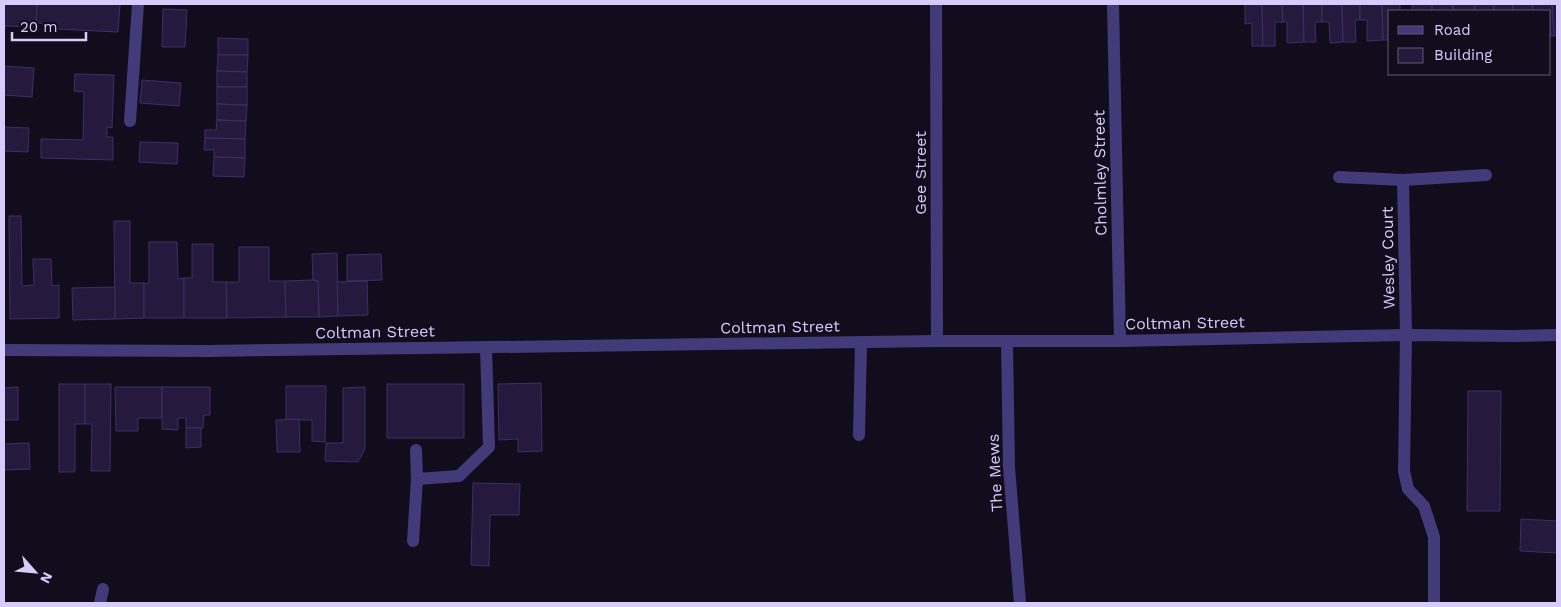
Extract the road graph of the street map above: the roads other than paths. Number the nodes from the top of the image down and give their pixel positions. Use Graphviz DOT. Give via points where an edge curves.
graph roads {
  1 [pos="138,4"];
  2 [pos="936,4"];
  3 [pos="1112,4"];
  4 [pos="130,121"];
  5 [pos="1486,175"];
  6 [pos="1339,177"];
  7 [pos="1403,180"];
  8 [pos="1406,335"];
  9 [pos="1557,335"];
  10 [pos="937,341"];
  11 [pos="1007,341"];
  12 [pos="1120,341"];
  13 [pos="861,343"];
  14 [pos="486,347"];
  15 [pos="4,350"];
  16 [pos="859,434"];
  17 [pos="416,450"];
  18 [pos="417,479"];
  19 [pos="413,541"];
  20 [pos="102,589"];
  21 [pos="100,603"];
  22 [pos="1020,603"];
  23 [pos="1434,603"];
  1 -- 4 [label="street"];
  2 -- 10 [label="street, Gee Street"];
  3 -- 12 [label="street, Cholmley Street"];
  5 -- 7 [label="street"];
  6 -- 7 [label="street"];
  7 -- 8 [label="street, Wesley Court"];
  8 -- 9 [label="street, Coltman Street"];
  8 -- 12 [label="street, Coltman Street"];
  8 -- 23 [label="street, Wesley Court" via="1404,471 1408,489 1424,506 1434,537"];
  10 -- 11 [label="street, Coltman Street"];
  10 -- 13 [label="street, Coltman Street"];
  11 -- 12 [label="street, Coltman Street"];
  11 -- 22 [label="street, The Mews" via="1009,467"];
  13 -- 14 [label="street, Coltman Street"];
  13 -- 16 [label="street"];
  14 -- 15 [label="street, Coltman Street"];
  14 -- 18 [label="street" via="489,447 459,476"];
  17 -- 18 [label="street"];
  18 -- 19 [label="street"];
  20 -- 21 [label="street"];
}
